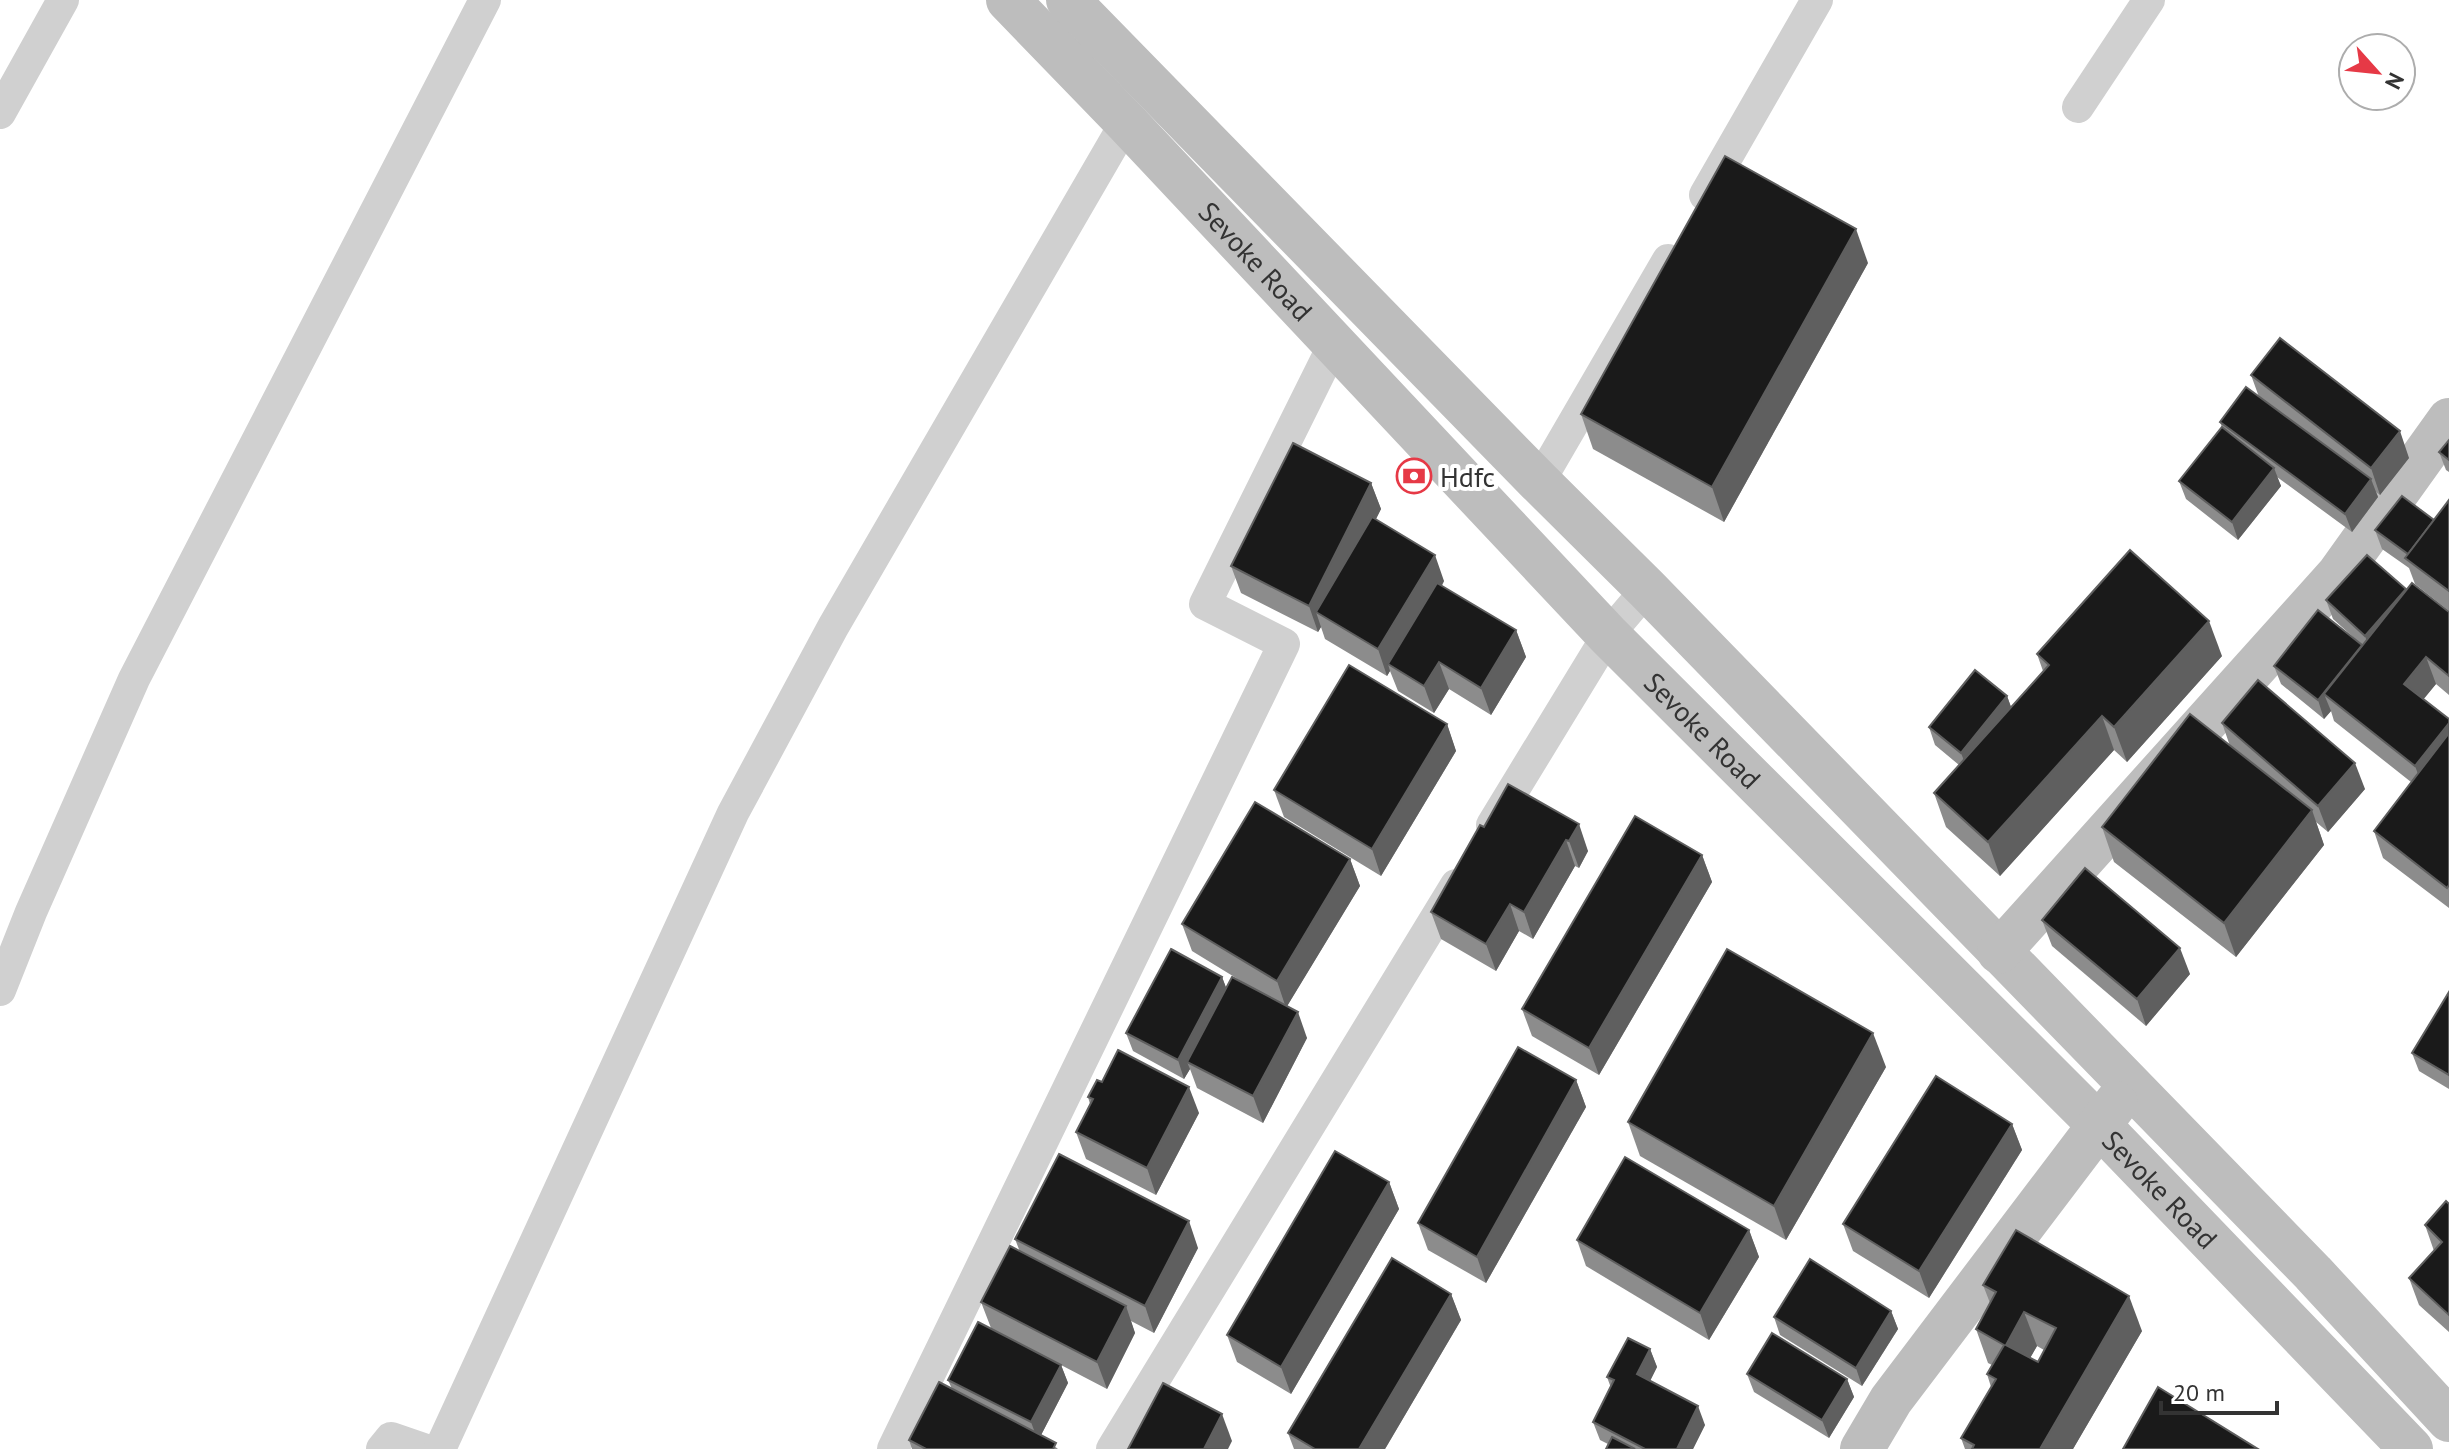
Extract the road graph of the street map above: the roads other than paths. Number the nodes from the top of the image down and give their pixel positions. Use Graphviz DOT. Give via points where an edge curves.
graph roads {
  1 [pos="63,0"];
  2 [pos="485,0"];
  3 [pos="1008,0"];
  4 [pos="1068,0"];
  5 [pos="1817,0"];
  6 [pos="2149,0"];
  7 [pos="2078,107"];
  8 [pos="0,113"];
  9 [pos="1126,122"];
  10 [pos="1334,344"];
  11 [pos="2449,420"];
  12 [pos="1539,482"];
  13 [pos="1647,589"];
  14 [pos="1608,635"];
  15 [pos="1999,952"];
  16 [pos="0,990"];
  17 [pos="2129,1086"];
  18 [pos="2099,1125"];
  19 [pos="2449,1420"];
  20 [pos="382,1449"];
  21 [pos="423,1449"];
  22 [pos="440,1449"];
  23 [pos="893,1449"];
  24 [pos="1112,1449"];
  25 [pos="1862,1449"];
  26 [pos="2411,1449"];
  1 -- 8 [label="street"];
  2 -- 16 [label="street" via="134,679"];
  3 -- 9 [label="main road, Sevoke Road"];
  4 -- 12 [label="main road, Sevoke Road"];
  5 -- 12 [label="street"];
  6 -- 7 [label="street"];
  9 -- 10 [label="main road, Sevoke Road"];
  9 -- 22 [label="street" via="833,627 733,813"];
  10 -- 14 [label="main road, Sevoke Road"];
  10 -- 23 [label="street" via="1205,604 1284,644"];
  11 -- 15 [label="main road" via="2338,575"];
  12 -- 13 [label="main road, Sevoke Road"];
  13 -- 14 [label="street"];
  13 -- 15 [label="main road, Sevoke Road"];
  14 -- 18 [label="main road, Sevoke Road"];
  14 -- 24 [label="street"];
  15 -- 17 [label="main road, Sevoke Road"];
  17 -- 18 [label="main road"];
  17 -- 19 [label="main road, Sevoke Road"];
  18 -- 25 [label="main road" via="1891,1400"];
  18 -- 26 [label="main road, Sevoke Road"];
  20 -- 21 [label="street" via="391,1438"];
}
